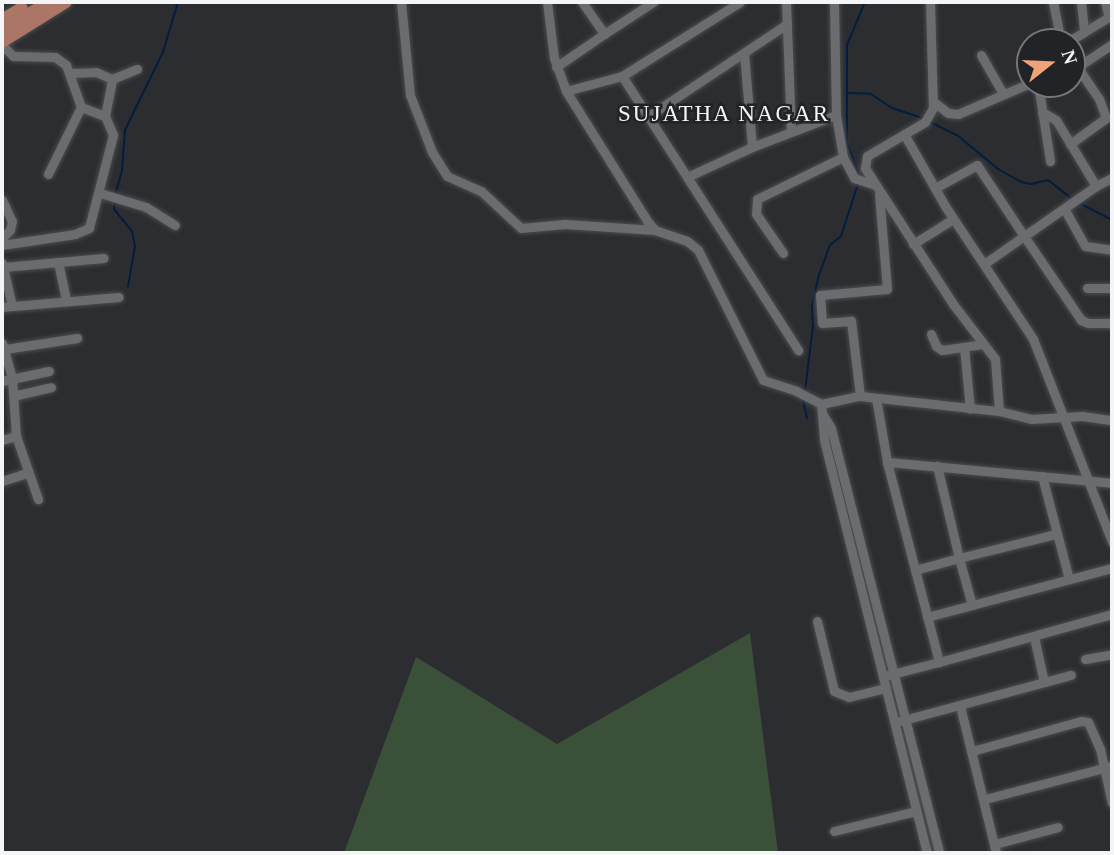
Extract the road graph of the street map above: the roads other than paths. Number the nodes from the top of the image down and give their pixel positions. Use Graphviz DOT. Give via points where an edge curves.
graph roads {
  1 [pos="33,2"];
  2 [pos="48,2"];
  3 [pos="66,2"];
  4 [pos="401,2"];
  5 [pos="547,2"];
  6 [pos="582,2"];
  7 [pos="653,2"];
  8 [pos="718,2"];
  9 [pos="740,2"];
  10 [pos="786,2"];
  11 [pos="834,2"];
  12 [pos="930,2"];
  13 [pos="1053,2"];
  14 [pos="1081,2"];
  15 [pos="1105,2"];
  16 [pos="724,12"];
  17 [pos="1110,16"];
  18 [pos="2,20"];
  19 [pos="787,24"];
  20 [pos="1058,28"];
  21 [pos="1084,28"];
  22 [pos="2,30"];
  23 [pos="1086,31"];
  24 [pos="604,34"];
  25 [pos="2,44"];
  26 [pos="1112,44"];
  27 [pos="744,54"];
  28 [pos="981,55"];
  29 [pos="1086,59"];
  30 [pos="556,66"];
  31 [pos="137,69"];
  32 [pos="71,73"];
  33 [pos="622,76"];
  34 [pos="112,79"];
  35 [pos="1086,82"];
  36 [pos="1016,88"];
  37 [pos="566,91"];
  38 [pos="1002,92"];
  39 [pos="1040,98"];
  40 [pos="934,102"];
  41 [pos="81,107"];
  42 [pos="1042,112"];
  43 [pos="836,115"];
  44 [pos="105,116"];
  45 [pos="647,117"];
  46 [pos="791,131"];
  47 [pos="904,134"];
  48 [pos="1070,144"];
  49 [pos="752,147"];
  50 [pos="844,158"];
  51 [pos="1049,161"];
  52 [pos="48,174"];
  53 [pos="687,177"];
  54 [pos="1112,178"];
  55 [pos="1096,186"];
  56 [pos="876,188"];
  57 [pos="935,188"];
  58 [pos="104,194"];
  59 [pos="2,200"];
  60 [pos="1073,204"];
  61 [pos="953,219"];
  62 [pos="175,225"];
  63 [pos="655,230"];
  64 [pos="1024,236"];
  65 [pos="2,238"];
  66 [pos="913,244"];
  67 [pos="2,245"];
  68 [pos="1112,250"];
  69 [pos="783,253"];
  70 [pos="104,258"];
  71 [pos="58,262"];
  72 [pos="984,264"];
  73 [pos="2,265"];
  74 [pos="1087,288"];
  75 [pos="1112,288"];
  76 [pos="119,298"];
  77 [pos="66,300"];
  78 [pos="7,306"];
  79 [pos="1112,323"];
  80 [pos="931,334"];
  81 [pos="77,338"];
  82 [pos="983,344"];
  83 [pos="3,346"];
  84 [pos="964,347"];
  85 [pos="798,351"];
  86 [pos="49,370"];
  87 [pos="7,380"];
  88 [pos="51,387"];
  89 [pos="13,396"];
  90 [pos="860,396"];
  91 [pos="876,398"];
  92 [pos="821,409"];
  93 [pos="970,409"];
  94 [pos="999,411"];
  95 [pos="1064,418"];
  96 [pos="1112,420"];
  97 [pos="16,436"];
  98 [pos="2,440"];
  99 [pos="887,462"];
  100 [pos="937,466"];
  101 [pos="29,472"];
  102 [pos="1042,476"];
  103 [pos="2,481"];
  104 [pos="1088,481"];
  105 [pos="1112,483"];
  106 [pos="38,499"];
  107 [pos="1056,534"];
  108 [pos="1112,542"];
  109 [pos="960,558"];
  110 [pos="1112,568"];
  111 [pos="915,570"];
  112 [pos="1069,579"];
  113 [pos="972,605"];
  114 [pos="1112,614"];
  115 [pos="927,617"];
  116 [pos="817,621"];
  117 [pos="1034,637"];
  118 [pos="1112,654"];
  119 [pos="1085,659"];
  120 [pos="939,662"];
  121 [pos="888,675"];
  122 [pos="1070,675"];
  123 [pos="1044,682"];
  124 [pos="886,688"];
  125 [pos="960,706"];
  126 [pos="900,721"];
  127 [pos="972,751"];
  128 [pos="1109,767"];
  129 [pos="985,799"];
  130 [pos="1112,803"];
  131 [pos="916,811"];
  132 [pos="1058,827"];
  133 [pos="834,831"];
  134 [pos="996,849"];
  135 [pos="926,853"];
  136 [pos="939,853"];
  1 -- 18 [label="main road"];
  2 -- 22 [label="main road"];
  3 -- 25 [label="main road"];
  4 -- 63 [label="street" via="410,94 432,152 447,176 481,191 521,228 565,224"];
  5 -- 30 [label="street"];
  6 -- 24 [label="street"];
  7 -- 24 [label="street"];
  8 -- 16 [label="street"];
  9 -- 16 [label="street"];
  10 -- 19 [label="street"];
  11 -- 43 [label="street"];
  12 -- 40 [label="street"];
  13 -- 20 [label="street"];
  14 -- 21 [label="street"];
  15 -- 17 [label="street"];
  16 -- 33 [label="street"];
  17 -- 23 [label="street"];
  19 -- 27 [label="street"];
  19 -- 46 [label="street"];
  24 -- 30 [label="street"];
  25 -- 32 [label="street" via="13,56 55,57"];
  26 -- 29 [label="street"];
  27 -- 45 [label="street"];
  27 -- 49 [label="street"];
  28 -- 38 [label="street"];
  30 -- 37 [label="street"];
  31 -- 34 [label="street"];
  32 -- 34 [label="street" via="96,72"];
  32 -- 41 [label="street"];
  33 -- 37 [label="street"];
  33 -- 45 [label="street"];
  34 -- 44 [label="street"];
  35 -- 48 [label="street" via="1106,118"];
  36 -- 38 [label="street"];
  37 -- 63 [label="street"];
  38 -- 40 [label="street" via="955,114"];
  39 -- 42 [label="street"];
  40 -- 47 [label="street" via="927,118"];
  41 -- 44 [label="street"];
  41 -- 52 [label="street"];
  42 -- 48 [label="street" via="1054,117"];
  42 -- 51 [label="street"];
  43 -- 46 [label="street"];
  43 -- 50 [label="street"];
  44 -- 58 [label="street" via="113,135"];
  45 -- 53 [label="street"];
  46 -- 49 [label="street"];
  47 -- 56 [label="street" via="867,156 865,168"];
  47 -- 57 [label="street"];
  48 -- 55 [label="street"];
  49 -- 53 [label="street"];
  50 -- 56 [label="street" via="858,180"];
  50 -- 69 [label="street" via="757,199 757,214"];
  53 -- 85 [label="street"];
  54 -- 55 [label="street"];
  55 -- 60 [label="street"];
  56 -- 66 [label="street"];
  56 -- 90 [label="street" via="887,289 820,295 822,323 851,321"];
  57 -- 61 [label="street"];
  57 -- 64 [label="street" via="978,165"];
  58 -- 62 [label="street" via="146,207"];
  58 -- 67 [label="street" via="85,231"];
  59 -- 65 [label="street" via="12,220"];
  60 -- 64 [label="street"];
  60 -- 68 [label="street" via="1085,246"];
  61 -- 66 [label="street"];
  61 -- 72 [label="street"];
  63 -- 92 [label="street" via="687,241 698,250 761,378 804,396"];
  64 -- 72 [label="street"];
  64 -- 79 [label="street" via="1081,320"];
  66 -- 82 [label="street"];
  70 -- 71 [label="street"];
  71 -- 73 [label="street"];
  71 -- 77 [label="street"];
  72 -- 95 [label="street" via="1033,339"];
  73 -- 78 [label="street"];
  74 -- 75 [label="street"];
  76 -- 77 [label="street"];
  77 -- 78 [label="street"];
  80 -- 84 [label="street" via="939,349"];
  81 -- 83 [label="street"];
  82 -- 84 [label="street"];
  82 -- 94 [label="street" via="996,365"];
  83 -- 87 [label="street"];
  84 -- 93 [label="street"];
  86 -- 87 [label="street"];
  87 -- 89 [label="street"];
  88 -- 89 [label="street"];
  89 -- 97 [label="street"];
  90 -- 91 [label="street"];
  90 -- 92 [label="street"];
  91 -- 93 [label="street"];
  91 -- 99 [label="street"];
  92 -- 121 [label="street" via="824,440"];
  93 -- 94 [label="street"];
  94 -- 95 [label="street" via="1031,419"];
  95 -- 96 [label="street"];
  95 -- 104 [label="street"];
  97 -- 98 [label="street"];
  97 -- 101 [label="street"];
  99 -- 100 [label="street"];
  99 -- 111 [label="street"];
  100 -- 102 [label="street"];
  100 -- 109 [label="street"];
  101 -- 103 [label="street"];
  101 -- 106 [label="street"];
  102 -- 104 [label="street"];
  102 -- 107 [label="street"];
  104 -- 105 [label="street"];
  104 -- 108 [label="street"];
  107 -- 109 [label="street"];
  107 -- 112 [label="street"];
  109 -- 111 [label="street"];
  109 -- 113 [label="street"];
  110 -- 112 [label="street"];
  111 -- 115 [label="street"];
  112 -- 113 [label="street"];
  113 -- 115 [label="street"];
  114 -- 117 [label="street"];
  115 -- 120 [label="street"];
  116 -- 124 [label="street" via="834,691 849,697"];
  117 -- 120 [label="street"];
  117 -- 123 [label="street"];
  118 -- 119 [label="street"];
  120 -- 121 [label="street"];
  121 -- 124 [label="street"];
  121 -- 126 [label="street"];
  122 -- 123 [label="street"];
  123 -- 125 [label="street"];
  124 -- 126 [label="street"];
  125 -- 126 [label="street"];
  125 -- 127 [label="street"];
  126 -- 131 [label="street"];
  126 -- 136 [label="street"];
  127 -- 128 [label="street" via="1088,722"];
  127 -- 129 [label="street"];
  128 -- 129 [label="street"];
  128 -- 130 [label="street"];
  129 -- 134 [label="street"];
  131 -- 133 [label="street"];
  131 -- 135 [label="street"];
  132 -- 134 [label="street"];
}
